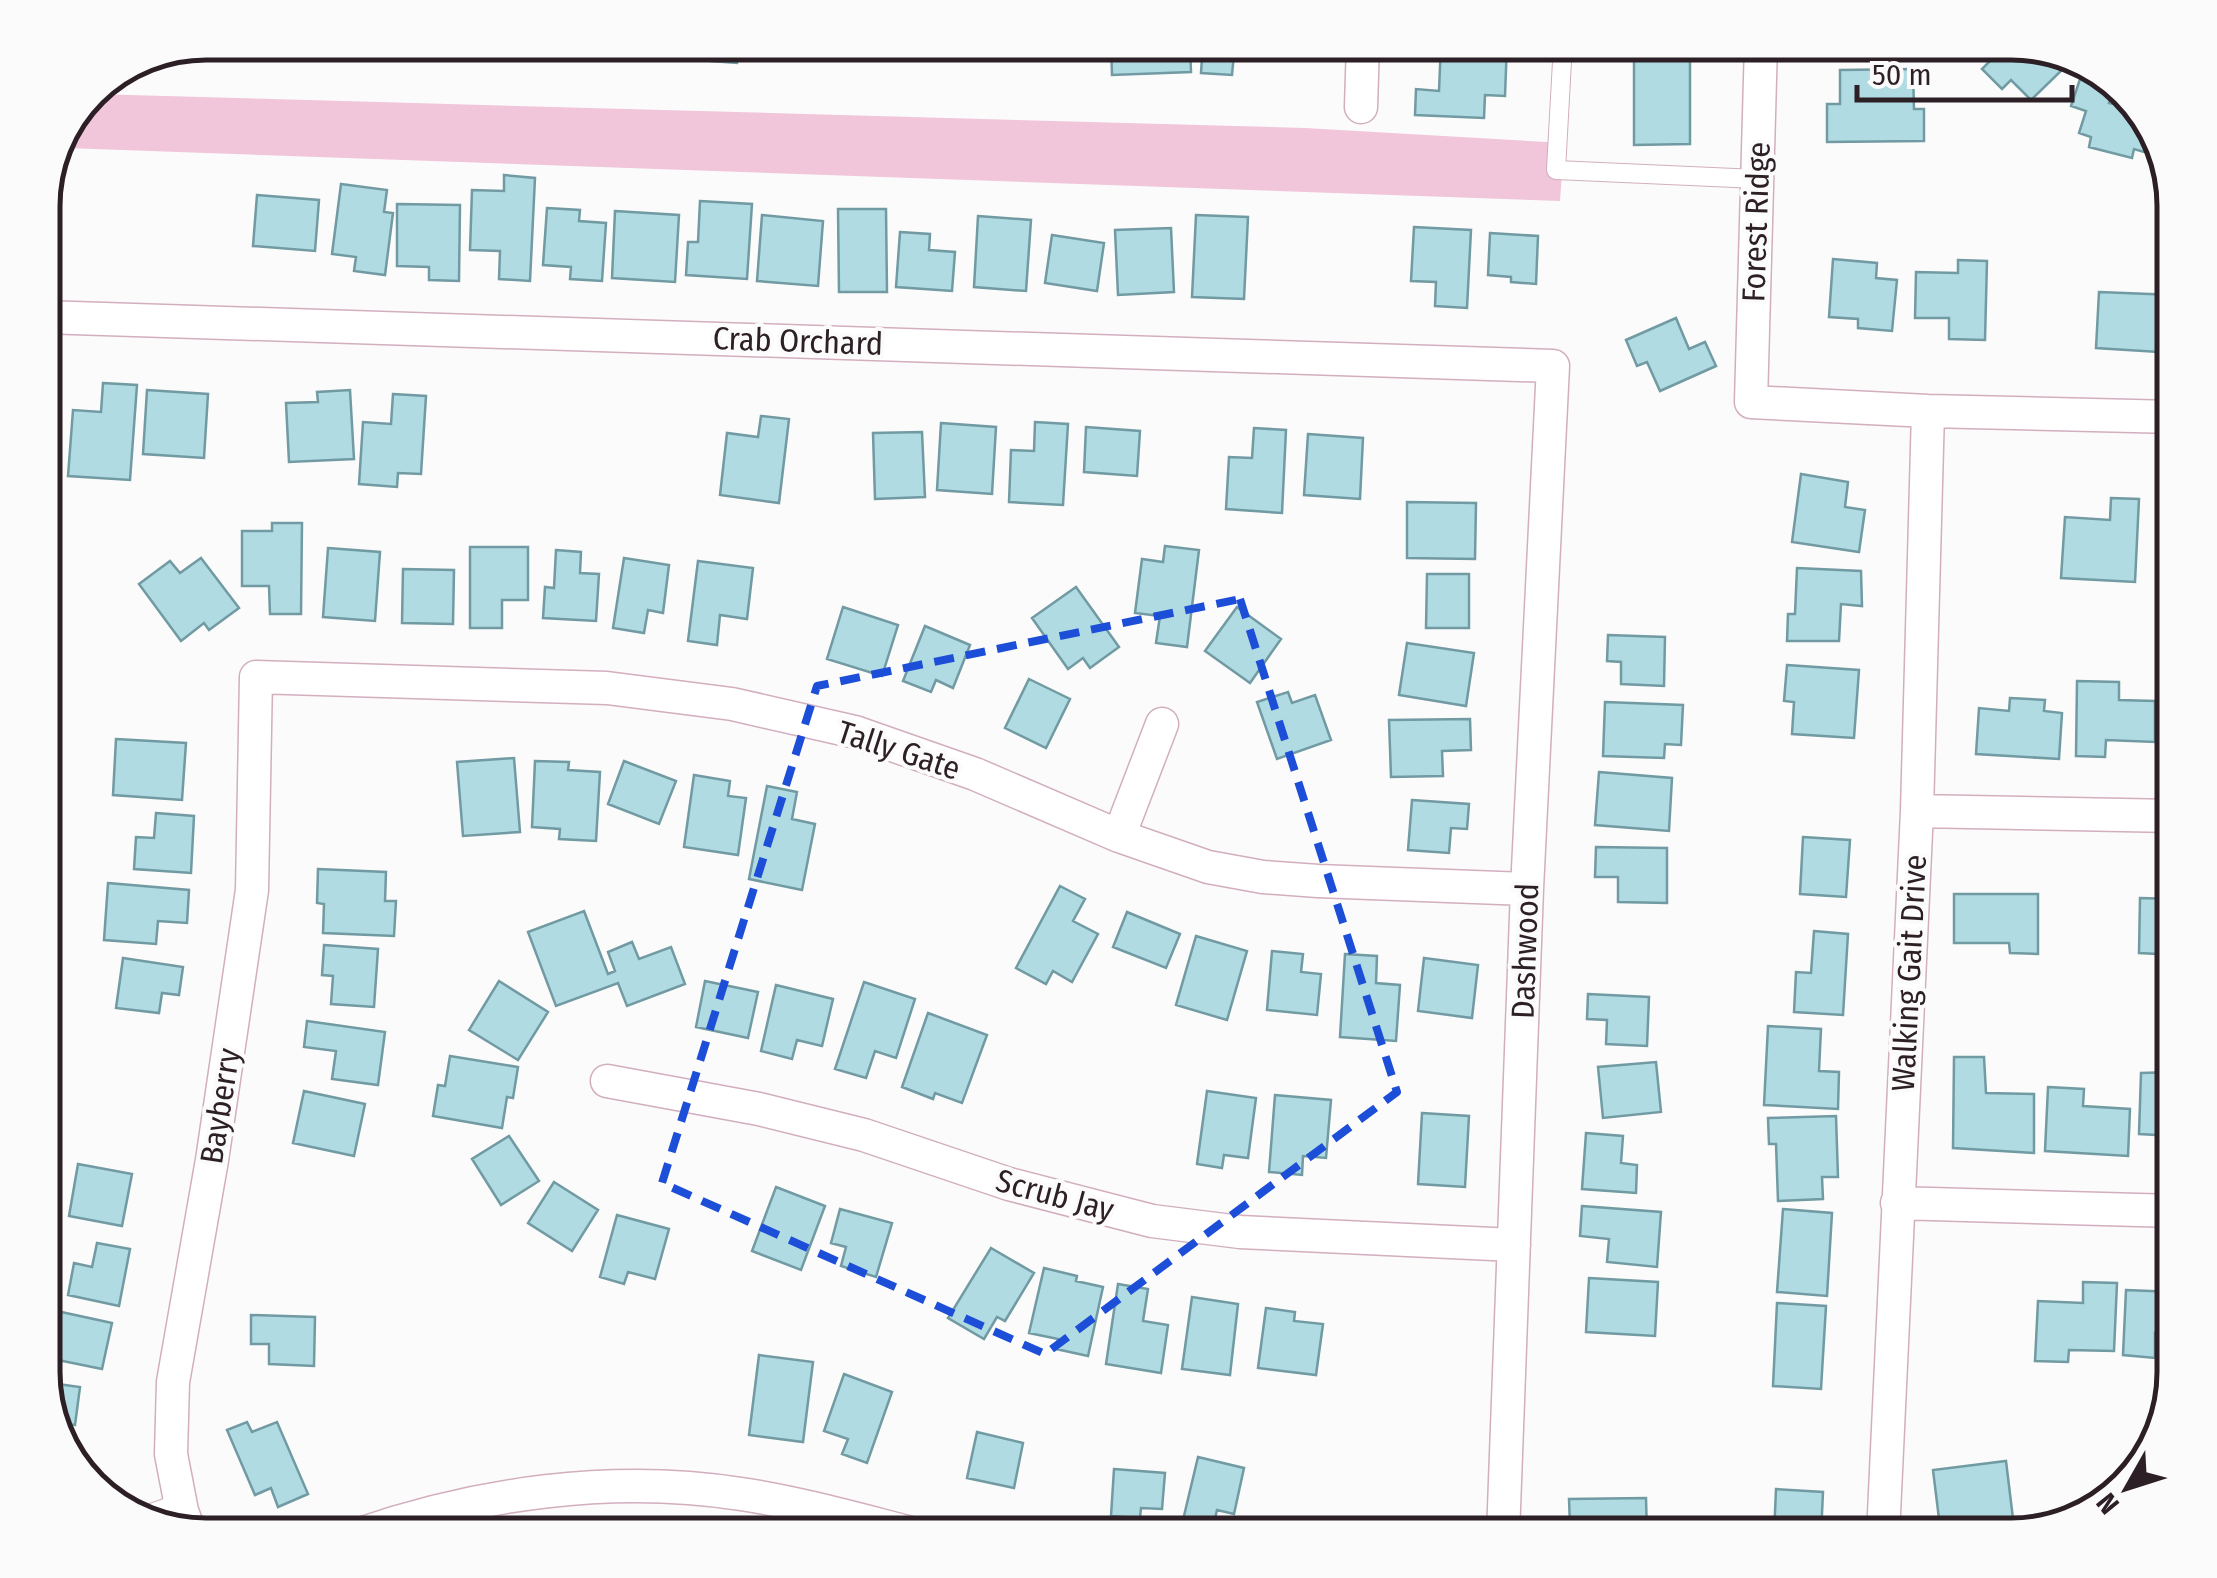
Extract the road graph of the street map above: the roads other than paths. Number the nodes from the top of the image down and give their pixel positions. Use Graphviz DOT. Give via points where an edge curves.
graph roads {
  1 [pos="1363,60"];
  2 [pos="1562,60"];
  3 [pos="1760,60"];
  4 [pos="1361,108"];
  5 [pos="1757,179"];
  6 [pos="60,318"];
  7 [pos="1553,366"];
  8 [pos="1928,411"];
  9 [pos="2157,417"];
  10 [pos="256,677"];
  11 [pos="1162,724"];
  12 [pos="1917,811"];
  13 [pos="2157,816"];
  14 [pos="1119,836"];
  15 [pos="1527,889"];
  16 [pos="607,1081"];
  17 [pos="1897,1202"];
  18 [pos="2157,1210"];
  19 [pos="1514,1245"];
  20 [pos="184,1516"];
  21 [pos="406,1518"];
  22 [pos="853,1518"];
  23 [pos="1503,1518"];
  24 [pos="1884,1518"];
  1 -- 4 [label="street"];
  2 -- 5 [label="lane" via="1556,170"];
  3 -- 5 [label="street, Forest Ridge"];
  5 -- 8 [label="street, Forest Ridge" via="1751,402"];
  6 -- 7 [label="street, Crab Orchard"];
  7 -- 15 [label="street, Dashwood"];
  8 -- 9 [label="street"];
  8 -- 12 [label="street, Walking Gait Drive"];
  10 -- 14 [label="street, Tally Gate" via="607,688 732,704 855,732"];
  10 -- 20 [label="street, Bayberry" via="252,890 172,1382 171,1454"];
  11 -- 14 [label="street"];
  12 -- 13 [label="street"];
  12 -- 17 [label="street, Walking Gait Drive"];
  14 -- 15 [label="street, Tally Gate" via="1262,877"];
  15 -- 19 [label="street, Dashwood"];
  16 -- 19 [label="street, Scrub Jay" via="846,1130 1009,1184 1152,1221 1240,1232"];
  17 -- 18 [label="street"];
  17 -- 24 [label="street, Walking Gait Drive"];
  19 -- 23 [label="street, Dashwood"];
  21 -- 22 [label="street" via="492,1498 657,1486 739,1493"];
}
